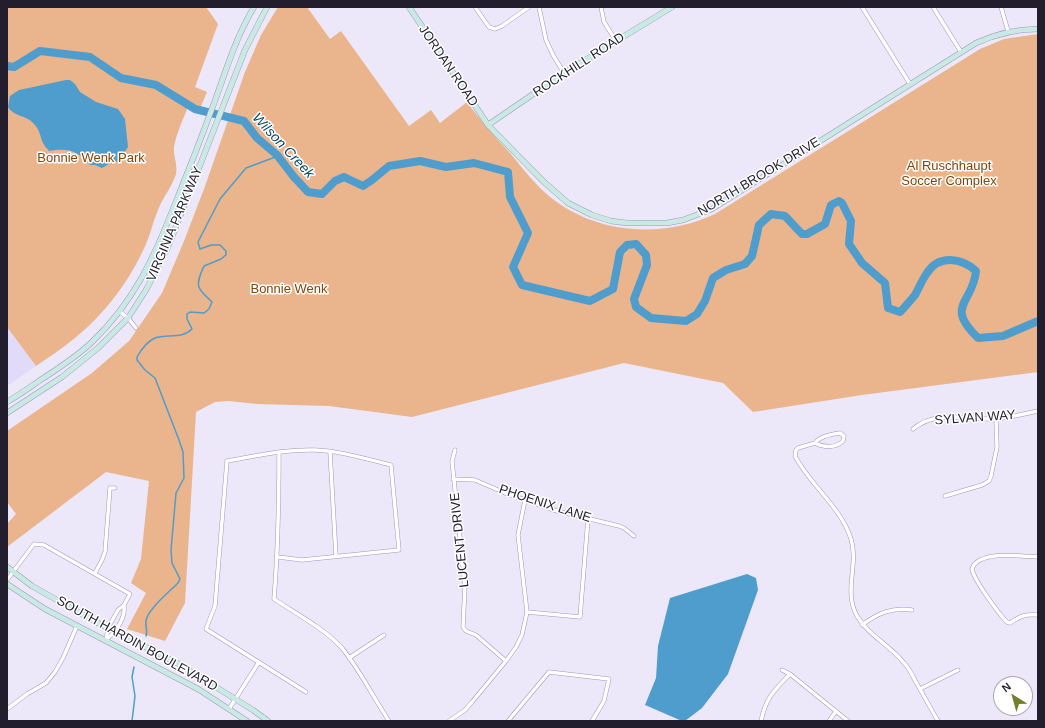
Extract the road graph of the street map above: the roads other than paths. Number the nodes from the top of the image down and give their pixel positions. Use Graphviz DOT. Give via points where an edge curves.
graph roads {
  1 [pos="254,7"];
  2 [pos="267,7"];
  3 [pos="409,7"];
  4 [pos="475,7"];
  5 [pos="529,7"];
  6 [pos="538,7"];
  7 [pos="601,7"];
  8 [pos="672,7"];
  9 [pos="862,7"];
  10 [pos="933,7"];
  11 [pos="1001,7"];
  12 [pos="1038,30"];
  13 [pos="1008,31"];
  14 [pos="616,41"];
  15 [pos="961,52"];
  16 [pos="564,73"];
  17 [pos="910,84"];
  18 [pos="488,125"];
  19 [pos="120,311"];
  20 [pos="128,318"];
  21 [pos="136,328"];
  22 [pos="41,379"];
  23 [pos="46,387"];
  24 [pos="7,402"];
  25 [pos="1038,410"];
  26 [pos="7,413"];
  27 [pos="996,419"];
  28 [pos="913,429"];
  29 [pos="815,443"];
  30 [pos="455,450"];
  31 [pos="279,452"];
  32 [pos="330,452"];
  33 [pos="453,479"];
  34 [pos="115,488"];
  35 [pos="945,496"];
  36 [pos="524,500"];
  37 [pos="588,519"];
  38 [pos="634,536"];
  39 [pos="336,556"];
  40 [pos="278,557"];
  41 [pos="1038,557"];
  42 [pos="7,567"];
  43 [pos="13,572"];
  44 [pos="95,573"];
  45 [pos="7,580"];
  46 [pos="7,584"];
  47 [pos="124,605"];
  48 [pos="912,610"];
  49 [pos="527,612"];
  50 [pos="1038,615"];
  51 [pos="862,624"];
  52 [pos="77,626"];
  53 [pos="108,628"];
  54 [pos="115,632"];
  55 [pos="384,635"];
  56 [pos="106,641"];
  57 [pos="349,658"];
  58 [pos="506,661"];
  59 [pos="259,662"];
  60 [pos="782,670"];
  61 [pos="958,670"];
  62 [pos="790,674"];
  63 [pos="920,689"];
  64 [pos="306,692"];
  65 [pos="236,699"];
  66 [pos="7,708"];
  67 [pos="229,709"];
  68 [pos="836,711"];
  69 [pos="247,721"];
  70 [pos="268,721"];
  71 [pos="389,721"];
  72 [pos="449,721"];
  73 [pos="508,721"];
  74 [pos="592,721"];
  75 [pos="762,721"];
  76 [pos="829,721"];
  77 [pos="848,721"];
  78 [pos="938,721"];
  1 -- 19 [label="main road, VIRGINIA PARKWAY" via="242,28 197,150 150,263"];
  2 -- 20 [label="main road, VIRGINIA PARKWAY" via="252,34 234,77 162,262"];
  3 -- 18 [label="main road, JORDAN ROAD"];
  4 -- 5 [label="street" via="489,27 495,29"];
  6 -- 16 [label="street" via="546,40"];
  7 -- 14 [label="street" via="604,22"];
  8 -- 14 [label="main road, ROCKHILL ROAD"];
  9 -- 17 [label="street"];
  10 -- 15 [label="street"];
  11 -- 13 [label="street"];
  12 -- 13 [label="main road, NORTH BROOK DRIVE"];
  13 -- 15 [label="main road, NORTH BROOK DRIVE" via="986,38"];
  14 -- 16 [label="main road, ROCKHILL ROAD"];
  15 -- 17 [label="main road, NORTH BROOK DRIVE"];
  16 -- 18 [label="main road, ROCKHILL ROAD"];
  17 -- 18 [label="main road, NORTH BROOK DRIVE" via="712,209 668,223 611,221 580,210 558,196"];
  19 -- 20 [label="street"];
  19 -- 22 [label="main road, VIRGINIA PARKWAY" via="83,349"];
  20 -- 21 [label="street"];
  20 -- 23 [label="main road, VIRGINIA PARKWAY" via="86,358"];
  22 -- 23 [label="main road"];
  22 -- 24 [label="main road, VIRGINIA PARKWAY"];
  23 -- 26 [label="main road, VIRGINIA PARKWAY"];
  25 -- 27 [label="street, SYLVAN WAY"];
  27 -- 28 [label="street, SYLVAN WAY" via="945,417 920,423"];
  27 -- 35 [label="street" via="997,447 989,480 982,485"];
  29 -- 29 [label="street" via="837,433 844,436 844,441 832,447"];
  29 -- 51 [label="street" via="798,448 795,456 849,533 853,550 851,601"];
  30 -- 33 [label="street, LUCENT DRIVE" via="452,458"];
  31 -- 32 [label="street"];
  31 -- 40 [label="street"];
  31 -- 59 [label="street" via="227,461 215,606 206,629"];
  32 -- 39 [label="street"];
  32 -- 39 [label="street" via="390,465 399,550"];
  33 -- 36 [label="street, PHOENIX LANE" via="475,480"];
  33 -- 58 [label="street, LUCENT DRIVE" via="465,586 463,627"];
  34 -- 44 [label="street" via="110,488 105,552"];
  36 -- 37 [label="street, PHOENIX LANE"];
  36 -- 49 [label="street" via="518,535"];
  37 -- 38 [label="street, PHOENIX LANE" via="619,526"];
  37 -- 49 [label="street" via="580,617"];
  39 -- 40 [label="street" via="302,560"];
  40 -- 57 [label="street" via="274,599 329,636"];
  41 -- 50 [label="street" via="991,557 980,559 974,563 972,569 981,587 1007,622 1010,623 1020,616"];
  42 -- 43 [label="main road, SOUTH HARDIN BOULEVARD"];
  43 -- 44 [label="street" via="34,544 44,545"];
  43 -- 45 [label="street"];
  43 -- 53 [label="main road, SOUTH HARDIN BOULEVARD" via="32,586"];
  44 -- 47 [label="street" via="130,594"];
  46 -- 52 [label="main road, SOUTH HARDIN BOULEVARD"];
  47 -- 53 [label="street" via="118,610"];
  47 -- 54 [label="street" via="125,612"];
  48 -- 51 [label="street" via="888,610"];
  49 -- 58 [label="street" via="522,635"];
  51 -- 63 [label="street" via="904,662"];
  52 -- 56 [label="main road, SOUTH HARDIN BOULEVARD"];
  52 -- 66 [label="street" via="63,658 46,683"];
  53 -- 54 [label="main road, SOUTH HARDIN BOULEVARD"];
  53 -- 56 [label="street"];
  54 -- 56 [label="street"];
  54 -- 65 [label="main road, SOUTH HARDIN BOULEVARD" via="177,663"];
  55 -- 57 [label="street"];
  56 -- 67 [label="main road, SOUTH HARDIN BOULEVARD" via="198,689"];
  57 -- 71 [label="street"];
  58 -- 72 [label="street" via="465,710"];
  59 -- 64 [label="street"];
  59 -- 65 [label="street"];
  60 -- 62 [label="street"];
  61 -- 63 [label="street"];
  62 -- 68 [label="street"];
  62 -- 75 [label="street" via="772,693"];
  63 -- 78 [label="street"];
  65 -- 67 [label="street"];
  65 -- 70 [label="main road, SOUTH HARDIN BOULEVARD"];
  67 -- 69 [label="main road, SOUTH HARDIN BOULEVARD"];
  68 -- 76 [label="street"];
  68 -- 77 [label="street"];
  73 -- 74 [label="street" via="549,672 609,679 604,701"];
}
